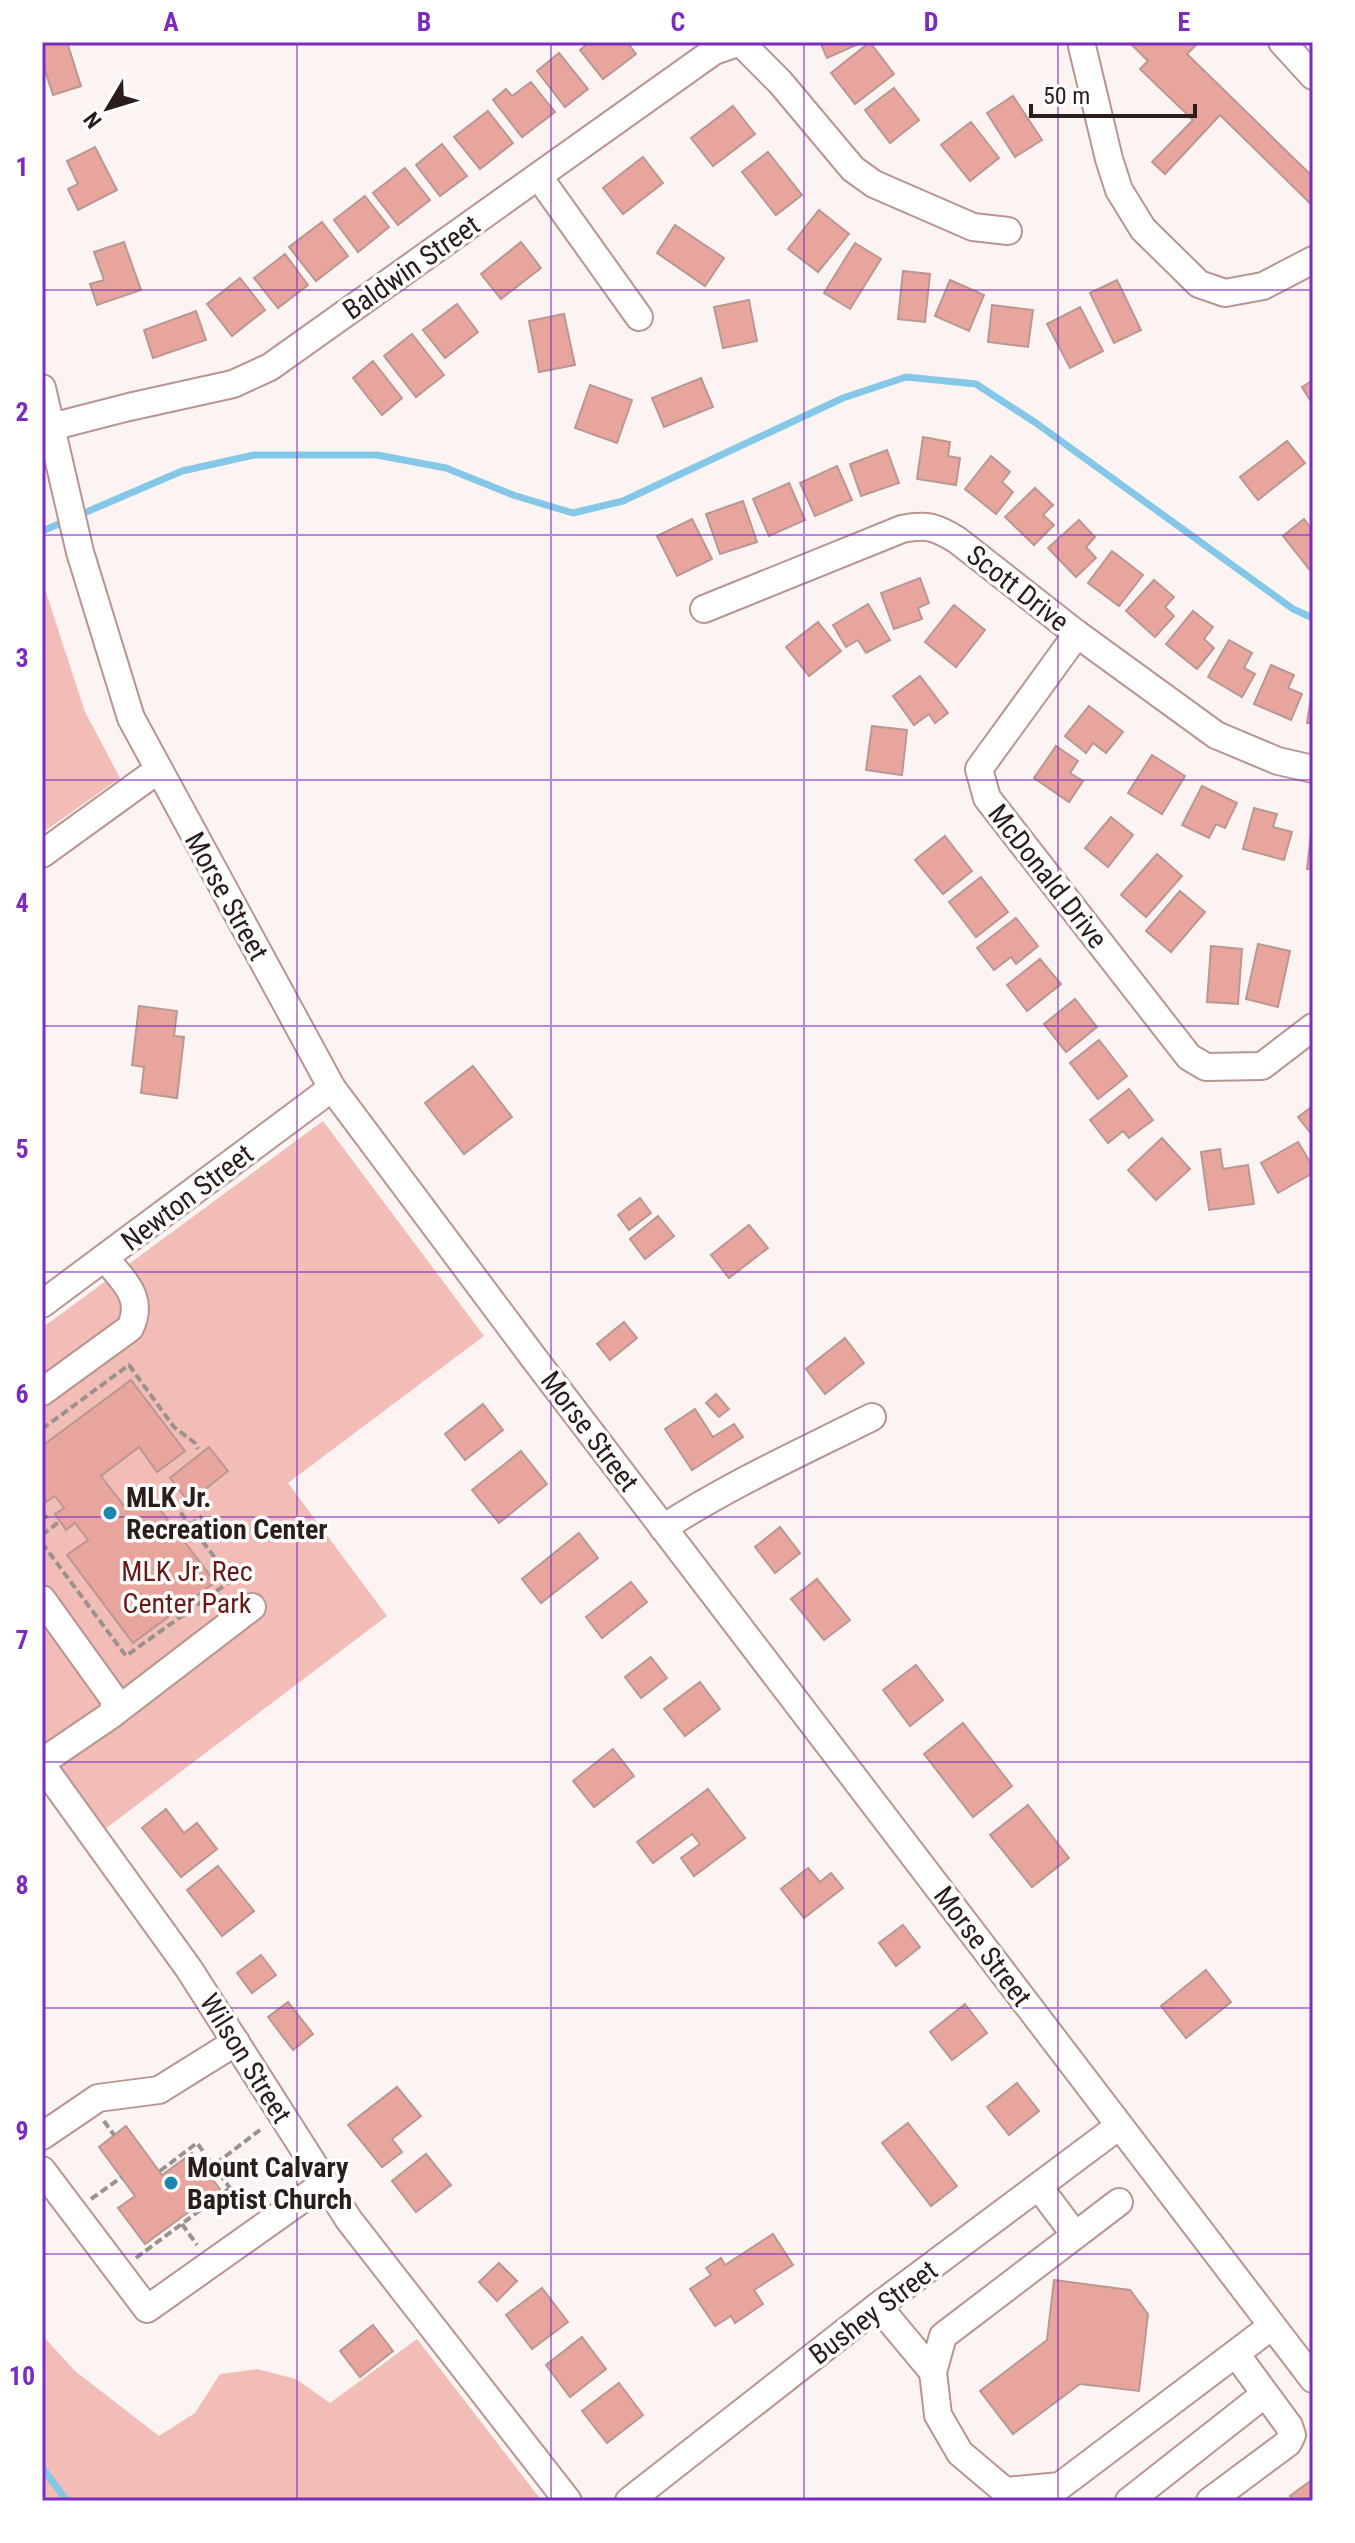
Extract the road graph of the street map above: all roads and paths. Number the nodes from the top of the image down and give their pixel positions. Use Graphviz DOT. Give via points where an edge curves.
graph roads {
  1 [pos="740,42"];
  2 [pos="1282,42"];
  3 [pos="1082,46"];
  4 [pos="1313,76"];
  5 [pos="539,177"];
  6 [pos="1008,231"];
  7 [pos="1313,260"];
  8 [pos="639,317"];
  9 [pos="42,388"];
  10 [pos="51,427"];
  11 [pos="704,609"];
  12 [pos="1077,634"];
  13 [pos="1313,769"];
  14 [pos="158,770"];
  15 [pos="42,854"];
  16 [pos="1313,1027"];
  17 [pos="332,1088"];
  18 [pos="105,1258"];
  19 [pos="42,1304"];
  20 [pos="42,1392"];
  21 [pos="872,1417"];
  22 [pos="42,1429"];
  23 [pos="198,1449"];
  24 [pos="161,1487"];
  25 [pos="42,1512"];
  26 [pos="202,1516"];
  27 [pos="42,1520"];
  28 [pos="60,1521"];
  29 [pos="189,1524"];
  30 [pos="663,1528"];
  31 [pos="176,1531"];
  32 [pos="42,1535"];
  33 [pos="42,1543"];
  34 [pos="42,1599"];
  35 [pos="252,1607"];
  36 [pos="111,1715"];
  37 [pos="42,1763"];
  38 [pos="50,1794"];
  39 [pos="236,2042"];
  40 [pos="1119,2126"];
  41 [pos="260,2130"];
  42 [pos="42,2136"];
  43 [pos="213,2165"];
  44 [pos="42,2170"];
  45 [pos="160,2171"];
  46 [pos="206,2171"];
  47 [pos="122,2177"];
  48 [pos="325,2183"];
  49 [pos="1039,2187"];
  50 [pos="230,2188"];
  51 [pos="1119,2202"];
  52 [pos="74,2212"];
  53 [pos="260,2229"];
  54 [pos="1075,2235"];
  55 [pos="118,2271"];
  56 [pos="878,2306"];
  57 [pos="1272,2326"];
  58 [pos="1236,2354"];
  59 [pos="933,2372"];
  60 [pos="1313,2379"];
  61 [pos="1265,2394"];
  62 [pos="1066,2493"];
  63 [pos="568,2501"];
  64 [pos="629,2501"];
  65 [pos="1129,2501"];
  66 [pos="1210,2501"];
  1 -- 5 [label="street, Baldwin Street" via="714,51"];
  1 -- 6 [label="street" via="853,169 874,184 973,227"];
  2 -- 4 [label="street"];
  3 -- 7 [label="street" via="1119,190 1143,229 1199,284 1225,293 1263,286"];
  5 -- 8 [label="street"];
  5 -- 10 [label="street, Baldwin Street" via="270,367 233,384"];
  9 -- 10 [label="street, Morse Street"];
  10 -- 14 [label="street, Morse Street" via="80,552 131,718"];
  11 -- 12 [label="street, Scott Drive" via="922,525 957,540"];
  12 -- 13 [label="street, Scott Drive" via="1216,735 1278,761"];
  12 -- 16 [label="street, McDonald Drive" via="979,769 987,798 1189,1057 1206,1067 1262,1066"];
  14 -- 15 [label="street"];
  14 -- 17 [label="street, Morse Street"];
  17 -- 18 [label="street, Newton Street"];
  17 -- 30 [label="street, Morse Street"];
  18 -- 19 [label="street, Newton Street"];
  18 -- 20 [label="street" via="134,1296 136,1314 130,1328"];
  21 -- 30 [label="street"];
  22 -- 23 [label="path" via="129,1365 174,1427"];
  24 -- 29 [label="path"];
  25 -- 27 [label="path"];
  26 -- 29 [label="path"];
  28 -- 32 [label="path"];
  29 -- 31 [label="path"];
  29 -- 33 [label="path" via="232,1580 126,1656"];
  30 -- 40 [label="street, Morse Street"];
  34 -- 36 [label="street" via="109,1689 116,1702"];
  35 -- 36 [label="street"];
  36 -- 37 [label="street"];
  37 -- 38 [label="street, Wilson Street"];
  38 -- 39 [label="street, Wilson Street" via="189,1969"];
  39 -- 42 [label="street" via="159,2090 98,2098"];
  39 -- 48 [label="street, Wilson Street"];
  40 -- 49 [label="street, Bushey Street"];
  40 -- 57 [label="street, Morse Street"];
  41 -- 43 [label="path"];
  43 -- 45 [label="path" via="197,2143"];
  43 -- 46 [label="path"];
  43 -- 50 [label="path"];
  44 -- 52 [label="street"];
  47 -- 52 [label="path"];
  48 -- 53 [label="street"];
  48 -- 63 [label="street, Wilson Street"];
  49 -- 54 [label="street"];
  49 -- 56 [label="street, Bushey Street"];
  50 -- 53 [label="path"];
  50 -- 55 [label="path"];
  51 -- 54 [label="street"];
  52 -- 55 [label="street"];
  53 -- 55 [label="street" via="147,2309"];
  54 -- 59 [label="street" via="943,2336"];
  56 -- 59 [label="street"];
  56 -- 64 [label="street, Bushey Street"];
  57 -- 58 [label="street"];
  57 -- 60 [label="street, Morse Street"];
  58 -- 61 [label="street"];
  58 -- 62 [label="street"];
  59 -- 62 [label="street" via="938,2415 960,2453 1005,2491"];
  61 -- 65 [label="street"];
  61 -- 66 [label="street" via="1291,2429 1290,2440"];
}
